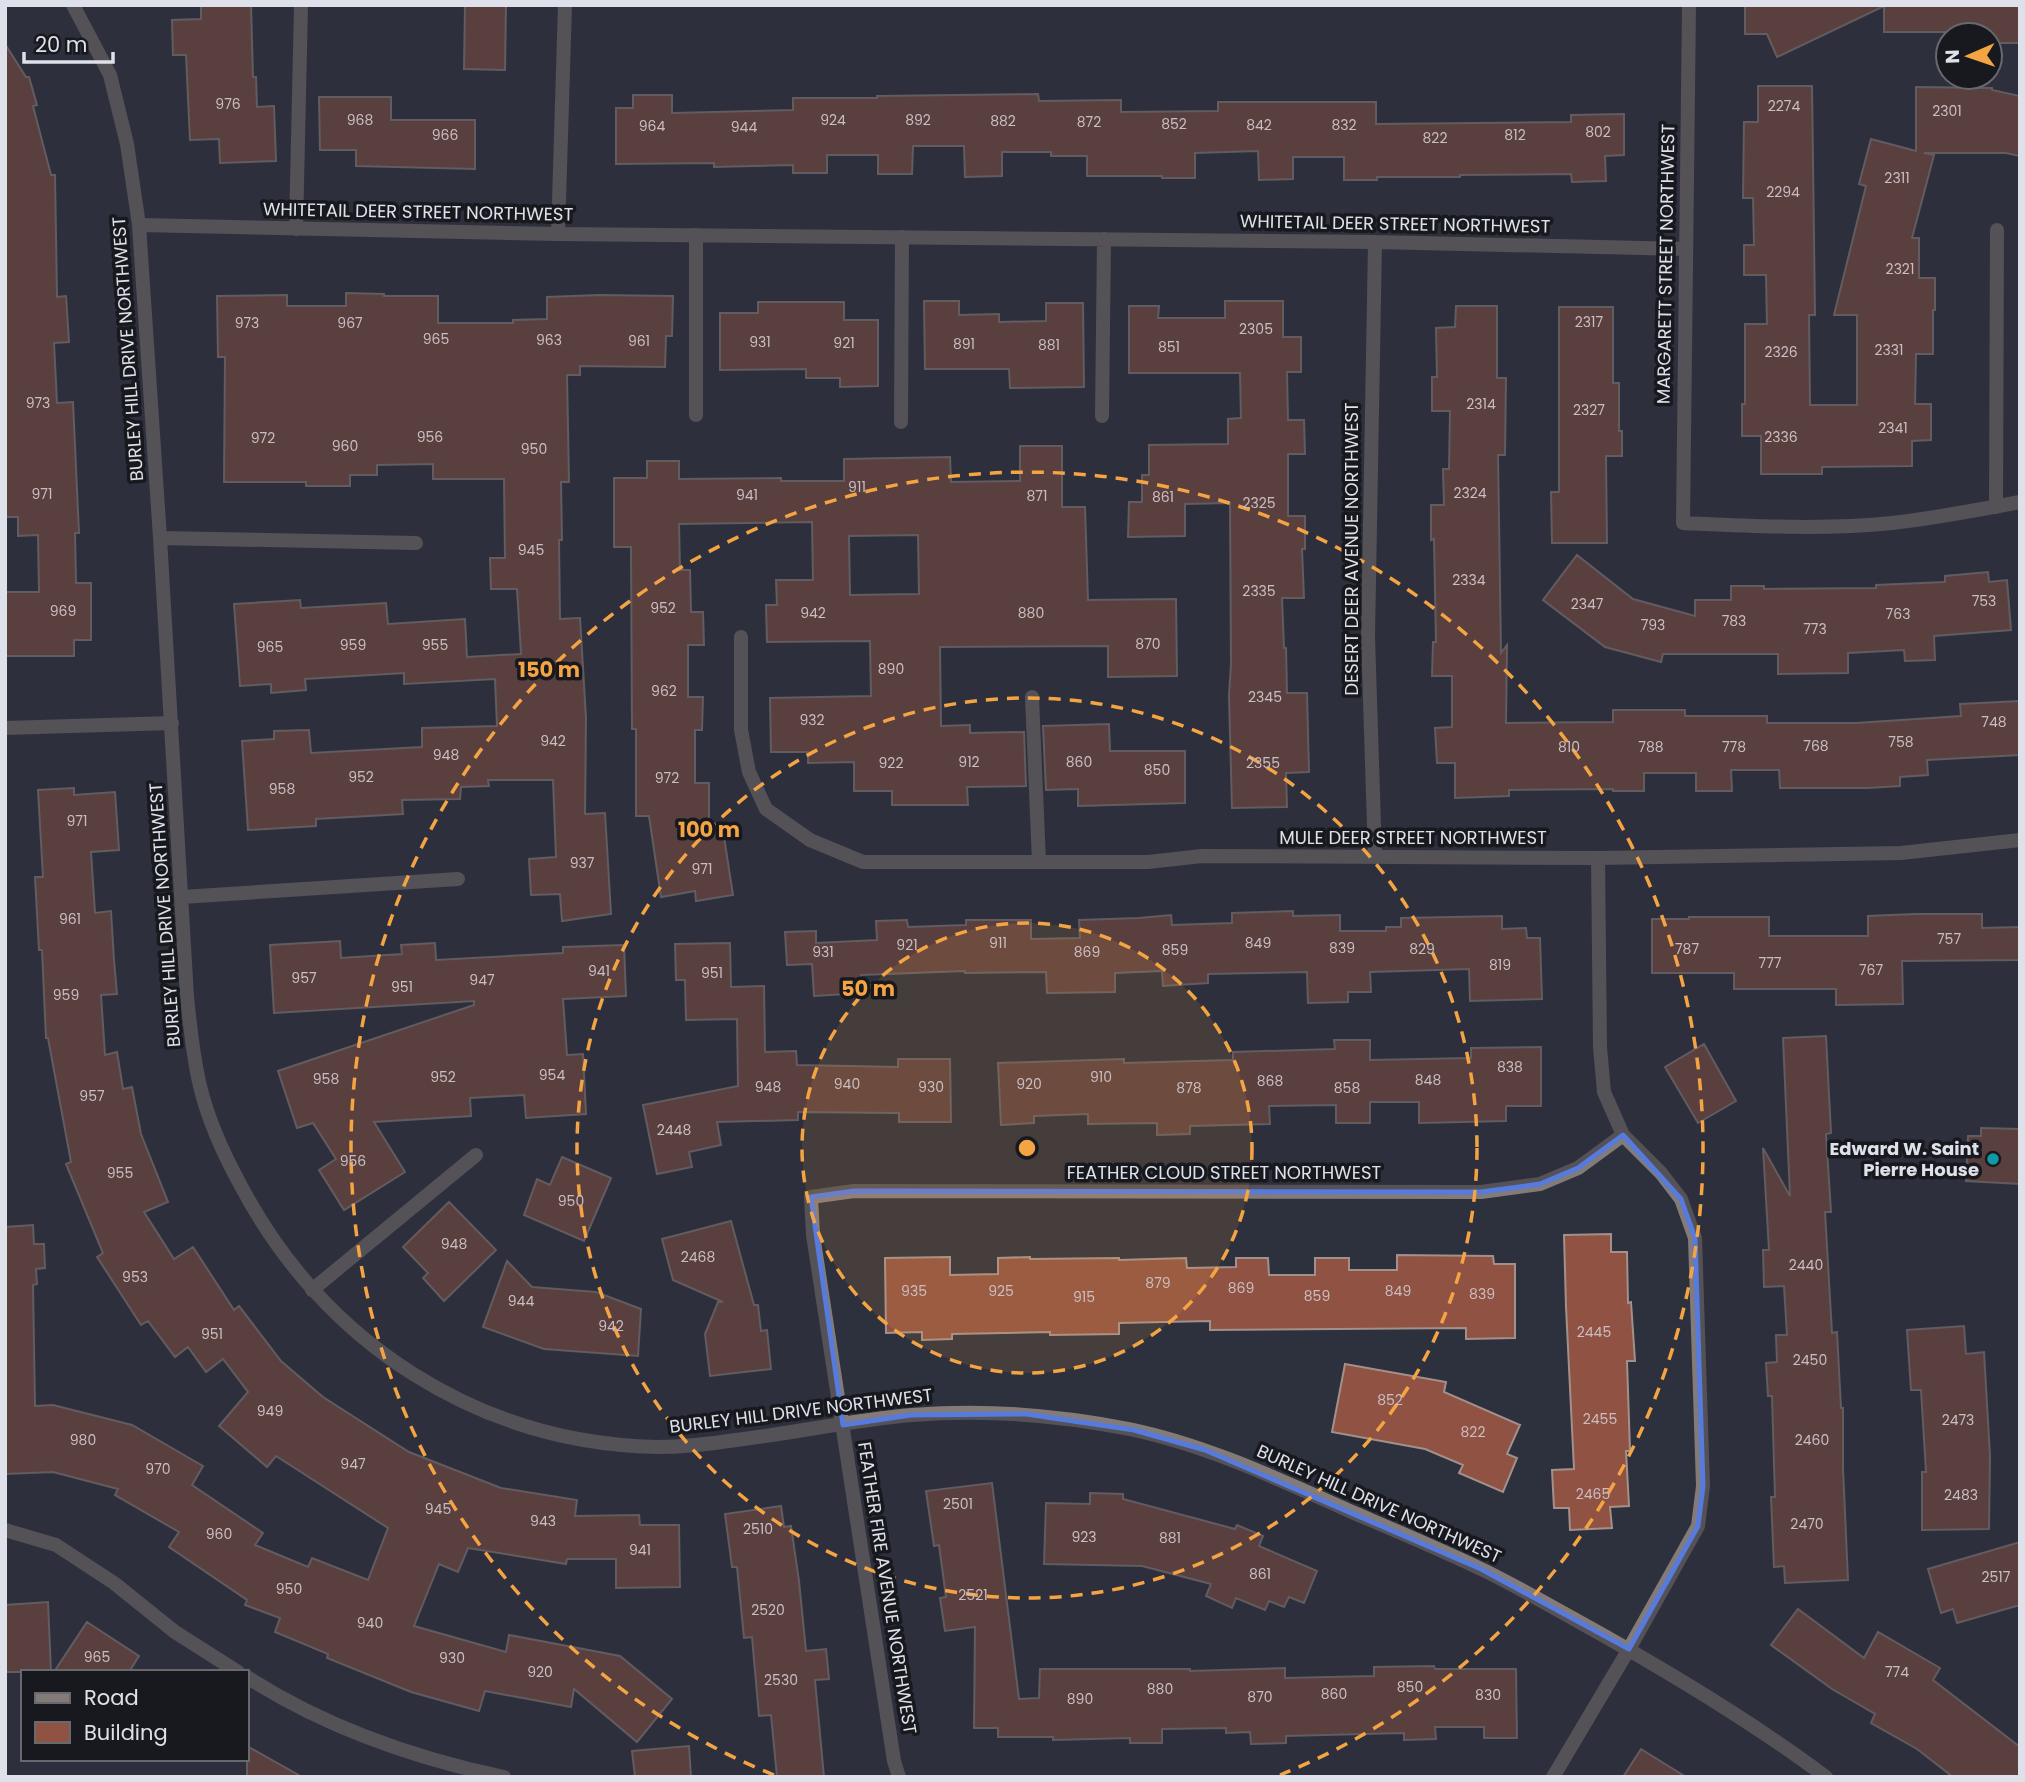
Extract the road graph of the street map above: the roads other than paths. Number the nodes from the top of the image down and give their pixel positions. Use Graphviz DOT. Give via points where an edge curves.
graph roads {
  1 [pos="73,5"];
  2 [pos="301,5"];
  3 [pos="565,5"];
  4 [pos="1689,5"];
  5 [pos="139,225"];
  6 [pos="296,229"];
  7 [pos="1997,230"];
  8 [pos="558,234"];
  9 [pos="696,235"];
  10 [pos="902,237"];
  11 [pos="1104,239"];
  12 [pos="1375,242"];
  13 [pos="1686,249"];
  14 [pos="696,415"];
  15 [pos="1102,416"];
  16 [pos="901,422"];
  17 [pos="2020,502"];
  18 [pos="1996,507"];
  19 [pos="160,538"];
  20 [pos="416,543"];
  21 [pos="741,636"];
  22 [pos="1032,697"];
  23 [pos="172,723"];
  24 [pos="5,728"];
  25 [pos="2020,840"];
  26 [pos="1375,857"];
  27 [pos="1598,858"];
  28 [pos="1039,862"];
  29 [pos="458,879"];
  30 [pos="182,897"];
  31 [pos="1623,1135"];
  32 [pos="476,1155"];
  33 [pos="811,1196"];
  34 [pos="312,1290"];
  35 [pos="843,1425"];
  36 [pos="5,1530"];
  37 [pos="1629,1649"];
  38 [pos="235,1670"];
  39 [pos="248,1678"];
  40 [pos="504,1777"];
  41 [pos="899,1777"];
  42 [pos="1553,1777"];
  43 [pos="1826,1777"];
  1 -- 5 [label="street, BURLEY HILL DRIVE NORTHWEST" via="110,75 127,144"];
  2 -- 6 [label="street"];
  3 -- 8 [label="street"];
  4 -- 13 [label="street, MARGARETT STREET NORTHWEST"];
  5 -- 6 [label="street, WHITETAIL DEER STREET NORTHWEST"];
  5 -- 19 [label="street, BURLEY HILL DRIVE NORTHWEST"];
  6 -- 8 [label="street, WHITETAIL DEER STREET NORTHWEST"];
  7 -- 18 [label="street"];
  8 -- 9 [label="street, WHITETAIL DEER STREET NORTHWEST"];
  9 -- 10 [label="street, WHITETAIL DEER STREET NORTHWEST"];
  9 -- 14 [label="street"];
  10 -- 11 [label="street, WHITETAIL DEER STREET NORTHWEST"];
  10 -- 16 [label="street"];
  11 -- 12 [label="street, WHITETAIL DEER STREET NORTHWEST"];
  11 -- 15 [label="street"];
  12 -- 13 [label="street, WHITETAIL DEER STREET NORTHWEST"];
  12 -- 26 [label="street, DESERT DEER AVENUE NORTHWEST" via="1368,637"];
  13 -- 18 [label="street, MARGARETT STREET NORTHWEST" via="1683,523 1853,526"];
  17 -- 18 [label="street"];
  19 -- 20 [label="street"];
  19 -- 23 [label="street, BURLEY HILL DRIVE NORTHWEST"];
  21 -- 28 [label="street, MULE DEER STREET NORTHWEST" via="741,730 748,772 766,809 810,840 863,862"];
  22 -- 28 [label="street"];
  23 -- 24 [label="street"];
  23 -- 30 [label="street, BURLEY HILL DRIVE NORTHWEST"];
  25 -- 27 [label="street, MULE DEER STREET NORTHWEST" via="1900,853"];
  26 -- 27 [label="street, MULE DEER STREET NORTHWEST"];
  26 -- 28 [label="street, MULE DEER STREET NORTHWEST" via="1202,856 1148,862"];
  27 -- 31 [label="street" via="1604,1092"];
  29 -- 30 [label="street"];
  30 -- 34 [label="street, BURLEY HILL DRIVE NORTHWEST" via="188,1009 200,1088 252,1208"];
  31 -- 33 [label="street, FEATHER CLOUD STREET NORTHWEST" via="1578,1168 1540,1184 1481,1192 854,1191"];
  31 -- 37 [label="street" via="1681,1199 1695,1237 1703,1486 1698,1526"];
  32 -- 34 [label="street"];
  33 -- 35 [label="street, FEATHER FIRE AVENUE NORTHWEST"];
  34 -- 35 [label="street, BURLEY HILL DRIVE NORTHWEST" via="358,1335 431,1384 508,1420 567,1437 659,1447"];
  35 -- 37 [label="street, BURLEY HILL DRIVE NORTHWEST" via="911,1415 1026,1414 1134,1430 1205,1450 1481,1569"];
  35 -- 41 [label="street, FEATHER FIRE AVENUE NORTHWEST"];
  36 -- 38 [label="street" via="56,1545"];
  37 -- 42 [label="street"];
  37 -- 43 [label="street, BURLEY HILL DRIVE NORTHWEST"];
  39 -- 40 [label="street" via="337,1726"];
}
